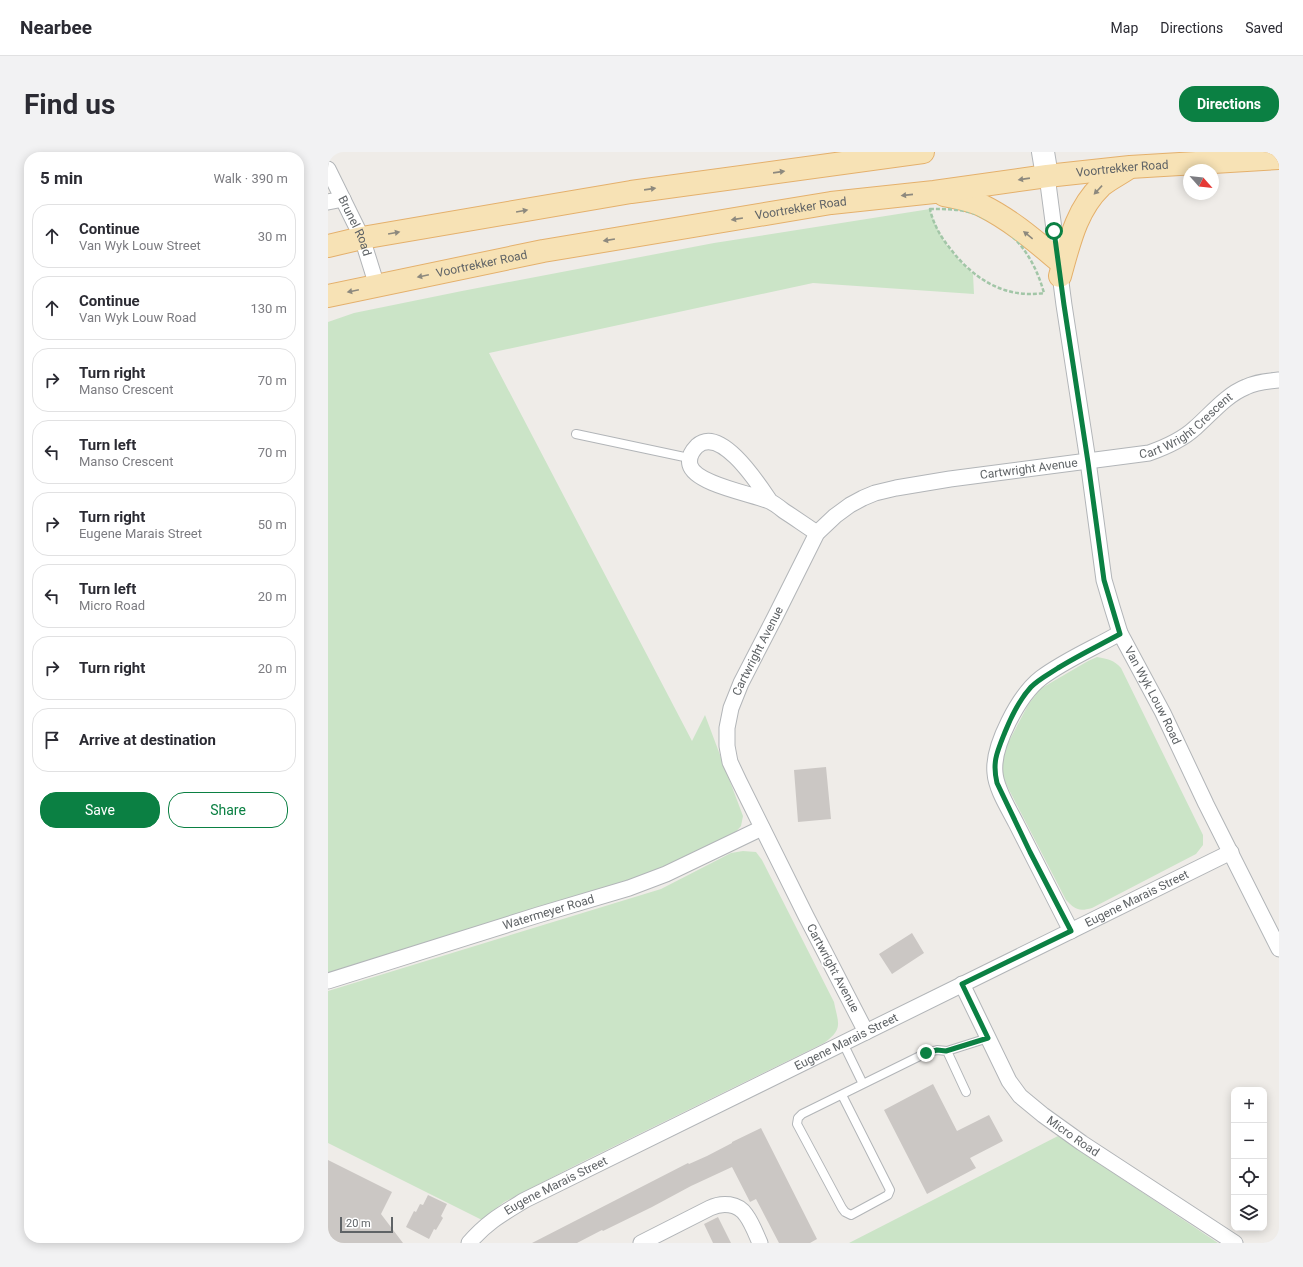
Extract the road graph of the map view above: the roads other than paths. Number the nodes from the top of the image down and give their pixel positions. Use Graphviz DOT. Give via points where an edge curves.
graph roads {
  1 [pos="923,152"];
  2 [pos="1042,152"];
  3 [pos="1279,158"];
  4 [pos="1130,168"];
  5 [pos="328,169"];
  6 [pos="1047,176"];
  7 [pos="934,192"];
  8 [pos="343,199"];
  9 [pos="328,202"];
  10 [pos="362,238"];
  11 [pos="328,246"];
  12 [pos="1059,268"];
  13 [pos="377,286"];
  14 [pos="328,296"];
  15 [pos="1279,380"];
  16 [pos="576,434"];
  17 [pos="689,458"];
  18 [pos="1088,462"];
  19 [pos="770,501"];
  20 [pos="817,533"];
  21 [pos="1120,634"];
  22 [pos="762,828"];
  23 [pos="1231,852"];
  24 [pos="1071,931"];
  25 [pos="1279,949"];
  26 [pos="328,982"];
  27 [pos="962,984"];
  28 [pos="866,1032"];
  29 [pos="988,1038"];
  30 [pos="843,1043"];
  31 [pos="946,1051"];
  32 [pos="863,1084"];
  33 [pos="966,1092"];
  34 [pos="842,1095"];
  35 [pos="469,1243"];
  36 [pos="641,1243"];
  37 [pos="760,1243"];
  38 [pos="1235,1243"];
  10 -- 1 [label="main road, one-way" via="631,192"];
  2 -- 6 [label="main road"];
  3 -- 4 [label="main road, Voortrekker Road"];
  4 -- 6 [label="main road, Voortrekker Road"];
  4 -- 12 [label="main road, one-way" via="1102,186 1083,209"];
  5 -- 8 [label="street, Brunel Road"];
  6 -- 7 [label="main road, Voortrekker Road, one-way"];
  6 -- 12 [label="street, Van Wyk Louw Road"];
  12 -- 7 [label="main road, one-way" via="1016,226 983,206"];
  7 -- 13 [label="main road, Voortrekker Road, one-way" via="831,203 543,251"];
  8 -- 9 [label="street"];
  8 -- 10 [label="street, Brunel Road"];
  10 -- 11 [label="main road"];
  10 -- 13 [label="street, Brunel Road"];
  12 -- 18 [label="street, Van Wyk Louw Road"];
  13 -- 14 [label="main road, Voortrekker Road, one-way"];
  15 -- 18 [label="street, Cart Wright Crescent" via="1245,387 1230,396 1194,429 1165,448 1149,454"];
  16 -- 17 [label="lane"];
  17 -- 19 [label="street" via="692,469 717,485"];
  17 -- 19 [label="street" via="692,451 703,442 717,443 736,456"];
  18 -- 20 [label="street, Cartwright Avenue" via="950,480 875,493 850,505"];
  18 -- 21 [label="street, Van Wyk Louw Road" via="1104,580"];
  19 -- 20 [label="street"];
  20 -- 22 [label="street, Cartwright Avenue" via="740,683 727,728 730,762"];
  21 -- 23 [label="street, Van Wyk Louw Road" via="1163,713"];
  21 -- 24 [label="street" via="1041,678 1030,688 1012,716 995,762 996,779 1002,794"];
  22 -- 26 [label="street, Watermeyer Road" via="666,874 629,888"];
  22 -- 28 [label="street, Cartwright Avenue"];
  23 -- 24 [label="street, Eugene Marais Street"];
  23 -- 25 [label="street, Van Wyk Louw Road"];
  24 -- 27 [label="street, Eugene Marais Street"];
  27 -- 28 [label="street, Eugene Marais Street"];
  27 -- 29 [label="street, Micro Road"];
  28 -- 30 [label="street, Eugene Marais Street"];
  29 -- 31 [label="lane"];
  29 -- 38 [label="street, Micro Road" via="1009,1081 1031,1106 1082,1143"];
  30 -- 32 [label="lane"];
  30 -- 35 [label="street, Eugene Marais Street" via="525,1200 494,1218"];
  31 -- 32 [label="lane" via="926,1053"];
  31 -- 33 [label="lane"];
  32 -- 34 [label="lane"];
  34 -- 34 [label="lane" via="802,1114 797,1124 842,1208 851,1215 888,1195 890,1190"];
  36 -- 37 [label="street" via="717,1204 726,1204 739,1208 746,1214"];
}
